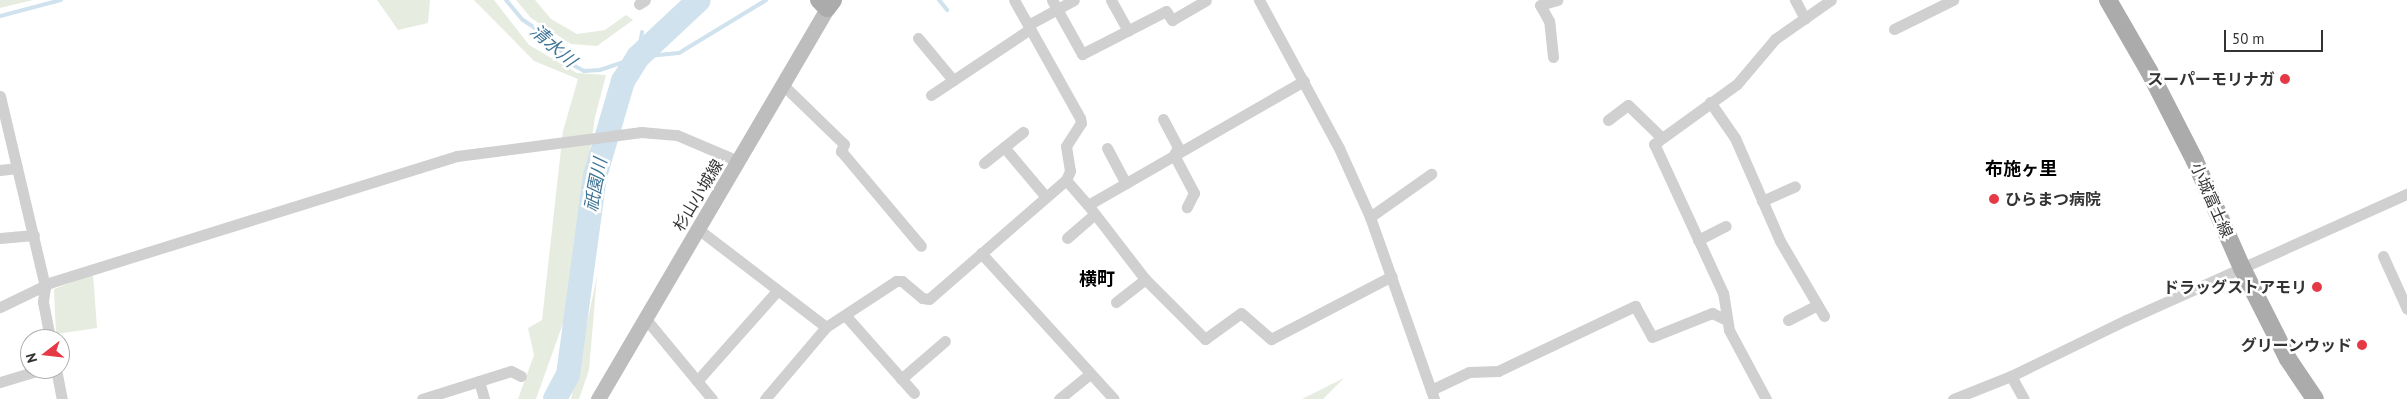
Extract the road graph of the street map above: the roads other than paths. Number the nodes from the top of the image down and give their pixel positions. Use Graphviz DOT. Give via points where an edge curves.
graph roads {
  1 [pos="1014,0"];
  2 [pos="1074,0"];
  3 [pos="1111,0"];
  4 [pos="1206,0"];
  5 [pos="1259,0"];
  6 [pos="1556,0"];
  7 [pos="1795,0"];
  8 [pos="1831,0"];
  9 [pos="1953,0"];
  10 [pos="2108,0"];
  11 [pos="826,3"];
  12 [pos="1054,5"];
  13 [pos="1805,19"];
  14 [pos="1029,27"];
  15 [pos="1894,29"];
  16 [pos="1128,30"];
  17 [pos="918,38"];
  18 [pos="1553,57"];
  19 [pos="953,80"];
  20 [pos="1304,81"];
  21 [pos="782,84"];
  22 [pos="931,95"];
  23 [pos="0,96"];
  24 [pos="1710,102"];
  25 [pos="1163,119"];
  26 [pos="1608,120"];
  27 [pos="1023,132"];
  28 [pos="1662,138"];
  29 [pos="1004,147"];
  30 [pos="1107,148"];
  31 [pos="1174,155"];
  32 [pos="738,162"];
  33 [pos="984,163"];
  34 [pos="17,168"];
  35 [pos="0,170"];
  36 [pos="1431,174"];
  37 [pos="1066,180"];
  38 [pos="1126,183"];
  39 [pos="1795,186"];
  40 [pos="2407,194"];
  41 [pos="1046,197"];
  42 [pos="1762,201"];
  43 [pos="1187,207"];
  44 [pos="1090,210"];
  45 [pos="1370,217"];
  46 [pos="1726,226"];
  47 [pos="698,229"];
  48 [pos="34,235"];
  49 [pos="0,238"];
  50 [pos="1067,238"];
  51 [pos="1698,240"];
  52 [pos="922,246"];
  53 [pos="981,253"];
  54 [pos="2383,256"];
  55 [pos="2242,268"];
  56 [pos="1392,276"];
  57 [pos="1145,279"];
  58 [pos="46,287"];
  59 [pos="776,292"];
  60 [pos="1116,302"];
  61 [pos="1817,305"];
  62 [pos="0,307"];
  63 [pos="2407,309"];
  64 [pos="845,315"];
  65 [pos="1824,316"];
  66 [pos="645,318"];
  67 [pos="1725,319"];
  68 [pos="1788,320"];
  69 [pos="826,327"];
  70 [pos="48,329"];
  71 [pos="944,341"];
  72 [pos="1089,375"];
  73 [pos="20,376"];
  74 [pos="521,376"];
  75 [pos="2011,376"];
  76 [pos="58,379"];
  77 [pos="901,379"];
  78 [pos="479,381"];
  79 [pos="697,381"];
  80 [pos="0,382"];
  81 [pos="914,394"];
  82 [pos="1433,395"];
  83 [pos="62,399"];
  84 [pos="422,399"];
  85 [pos="484,399"];
  86 [pos="598,399"];
  87 [pos="712,399"];
  88 [pos="764,399"];
  89 [pos="1059,399"];
  90 [pos="1114,399"];
  91 [pos="1766,399"];
  92 [pos="1953,399"];
  93 [pos="2024,399"];
  94 [pos="2315,399"];
  1 -- 14 [label="street"];
  2 -- 12 [label="street"];
  3 -- 16 [label="street"];
  4 -- 16 [label="street" via="1172,20 1166,11"];
  5 -- 20 [label="street"];
  6 -- 18 [label="street" via="1540,6 1549,21"];
  7 -- 13 [label="street"];
  8 -- 13 [label="street"];
  9 -- 15 [label="street"];
  10 -- 55 [label="main road, 小城富士線" via="2191,153"];
  11 -- 21 [label="main road, 杉山小城線"];
  12 -- 14 [label="street"];
  12 -- 16 [label="street" via="1082,54"];
  13 -- 24 [label="street" via="1775,38 1737,84"];
  14 -- 19 [label="street"];
  14 -- 37 [label="street" via="1080,118 1081,123 1066,146 1070,171"];
  17 -- 19 [label="street"];
  19 -- 22 [label="street"];
  20 -- 31 [label="street"];
  20 -- 45 [label="street"];
  21 -- 32 [label="main road, 杉山小城線"];
  21 -- 52 [label="street" via="844,144 841,150"];
  23 -- 34 [label="street"];
  24 -- 28 [label="street"];
  24 -- 42 [label="street" via="1735,138"];
  25 -- 31 [label="street" via="1178,147"];
  26 -- 28 [label="street" via="1628,105"];
  27 -- 29 [label="street"];
  28 -- 51 [label="street" via="1654,144"];
  29 -- 33 [label="street"];
  29 -- 41 [label="street"];
  30 -- 38 [label="street"];
  31 -- 38 [label="street"];
  31 -- 43 [label="street" via="1194,193"];
  32 -- 47 [label="main road, 杉山小城線"];
  32 -- 58 [label="street" via="677,135 641,132 457,156 52,282"];
  34 -- 35 [label="street"];
  34 -- 48 [label="street"];
  36 -- 45 [label="street"];
  37 -- 41 [label="street"];
  37 -- 44 [label="street"];
  38 -- 44 [label="street"];
  39 -- 42 [label="street"];
  40 -- 55 [label="street"];
  41 -- 53 [label="street"];
  42 -- 61 [label="street" via="1780,241"];
  44 -- 50 [label="street"];
  44 -- 57 [label="street"];
  45 -- 56 [label="street"];
  46 -- 51 [label="street"];
  47 -- 59 [label="street"];
  47 -- 66 [label="main road, 杉山小城線"];
  48 -- 49 [label="street"];
  48 -- 58 [label="street"];
  51 -- 67 [label="street" via="1723,293"];
  53 -- 64 [label="street" via="929,299 922,298 902,281 896,281"];
  53 -- 72 [label="street"];
  54 -- 63 [label="street"];
  55 -- 75 [label="street"];
  55 -- 94 [label="main road, 小城富士線" via="2288,359"];
  56 -- 57 [label="street" via="1271,339 1241,314 1206,340"];
  56 -- 82 [label="street"];
  57 -- 60 [label="street"];
  58 -- 62 [label="street"];
  58 -- 70 [label="street" via="43,302"];
  59 -- 69 [label="street"];
  59 -- 79 [label="street"];
  61 -- 65 [label="street"];
  61 -- 68 [label="street"];
  64 -- 69 [label="street"];
  64 -- 77 [label="street"];
  66 -- 79 [label="street"];
  66 -- 86 [label="main road, 杉山小城線"];
  67 -- 82 [label="street" via="1712,313 1652,337 1635,306 1498,371 1469,372"];
  67 -- 91 [label="street"];
  69 -- 88 [label="street"];
  71 -- 77 [label="street"];
  72 -- 89 [label="street"];
  72 -- 90 [label="street"];
  73 -- 80 [label="street"];
  74 -- 78 [label="street" via="511,371"];
  75 -- 92 [label="street"];
  75 -- 93 [label="street"];
  76 -- 83 [label="street"];
  77 -- 81 [label="street"];
  78 -- 84 [label="street"];
  78 -- 85 [label="street"];
  79 -- 87 [label="street"];
}
